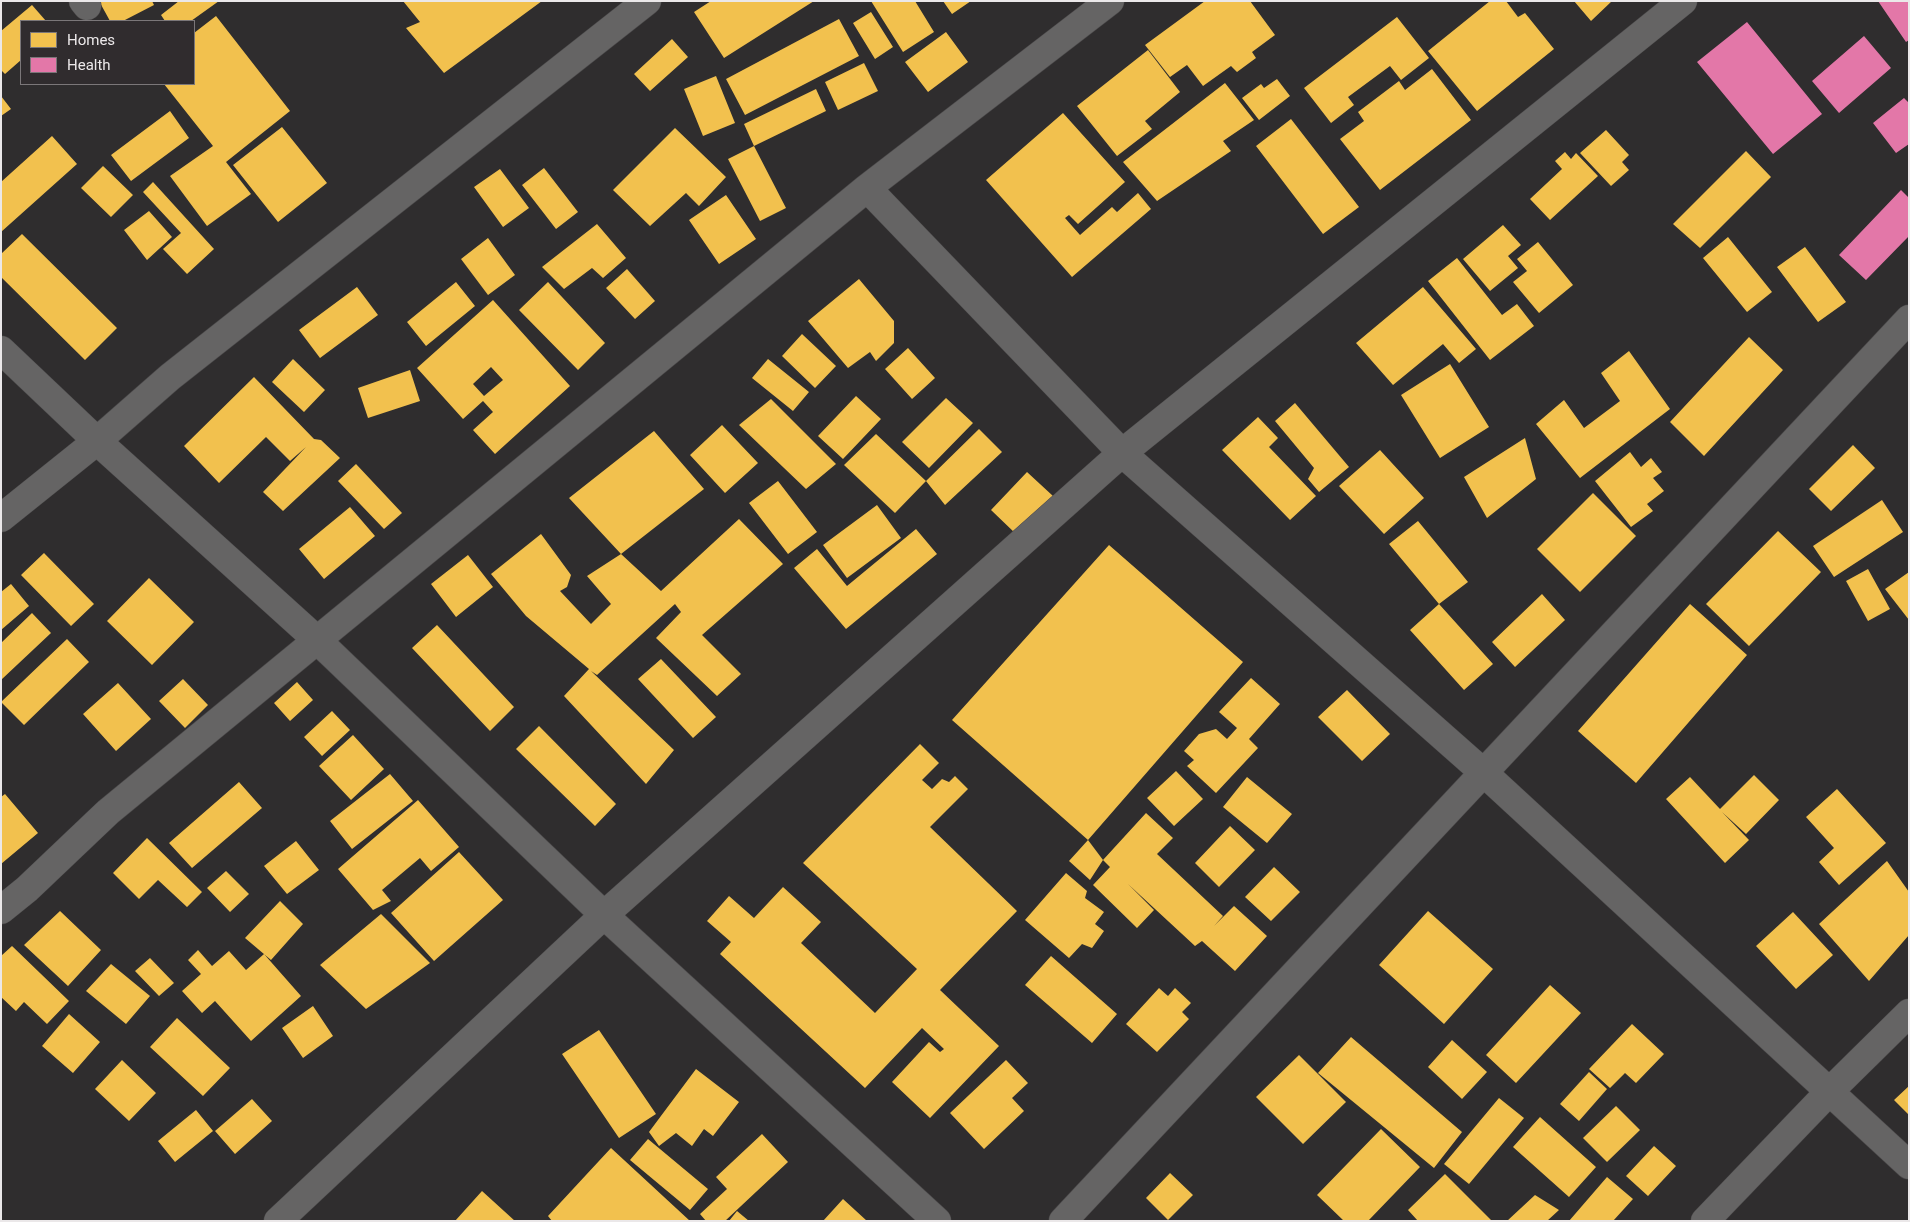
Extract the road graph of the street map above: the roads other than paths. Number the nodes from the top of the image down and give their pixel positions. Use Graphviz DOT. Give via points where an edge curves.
graph roads {
  1 [pos="647,1"];
  2 [pos="1110,1"];
  3 [pos="1683,1"];
  4 [pos="867,188"];
  5 [pos="1909,319"];
  6 [pos="1,350"];
  7 [pos="97,441"];
  8 [pos="1122,452"];
  9 [pos="1,518"];
  10 [pos="317,640"];
  11 [pos="1484,773"];
  12 [pos="1,910"];
  13 [pos="604,915"];
  14 [pos="1909,1012"];
  15 [pos="1829,1092"];
  16 [pos="1909,1165"];
  17 [pos="278,1221"];
  18 [pos="937,1221"];
  19 [pos="1063,1221"];
  20 [pos="1705,1221"];
  1 -- 7 [label="street" via="170,377"];
  2 -- 4 [label="street"];
  3 -- 8 [label="street"];
  4 -- 8 [label="street"];
  4 -- 10 [label="street"];
  5 -- 11 [label="street"];
  6 -- 7 [label="street"];
  7 -- 9 [label="street"];
  7 -- 10 [label="street"];
  8 -- 11 [label="street"];
  8 -- 13 [label="street"];
  10 -- 12 [label="street" via="108,812"];
  10 -- 13 [label="street"];
  11 -- 15 [label="street"];
  11 -- 19 [label="street"];
  13 -- 17 [label="street"];
  13 -- 18 [label="street"];
  14 -- 15 [label="street"];
  15 -- 16 [label="street"];
  15 -- 20 [label="street"];
}
